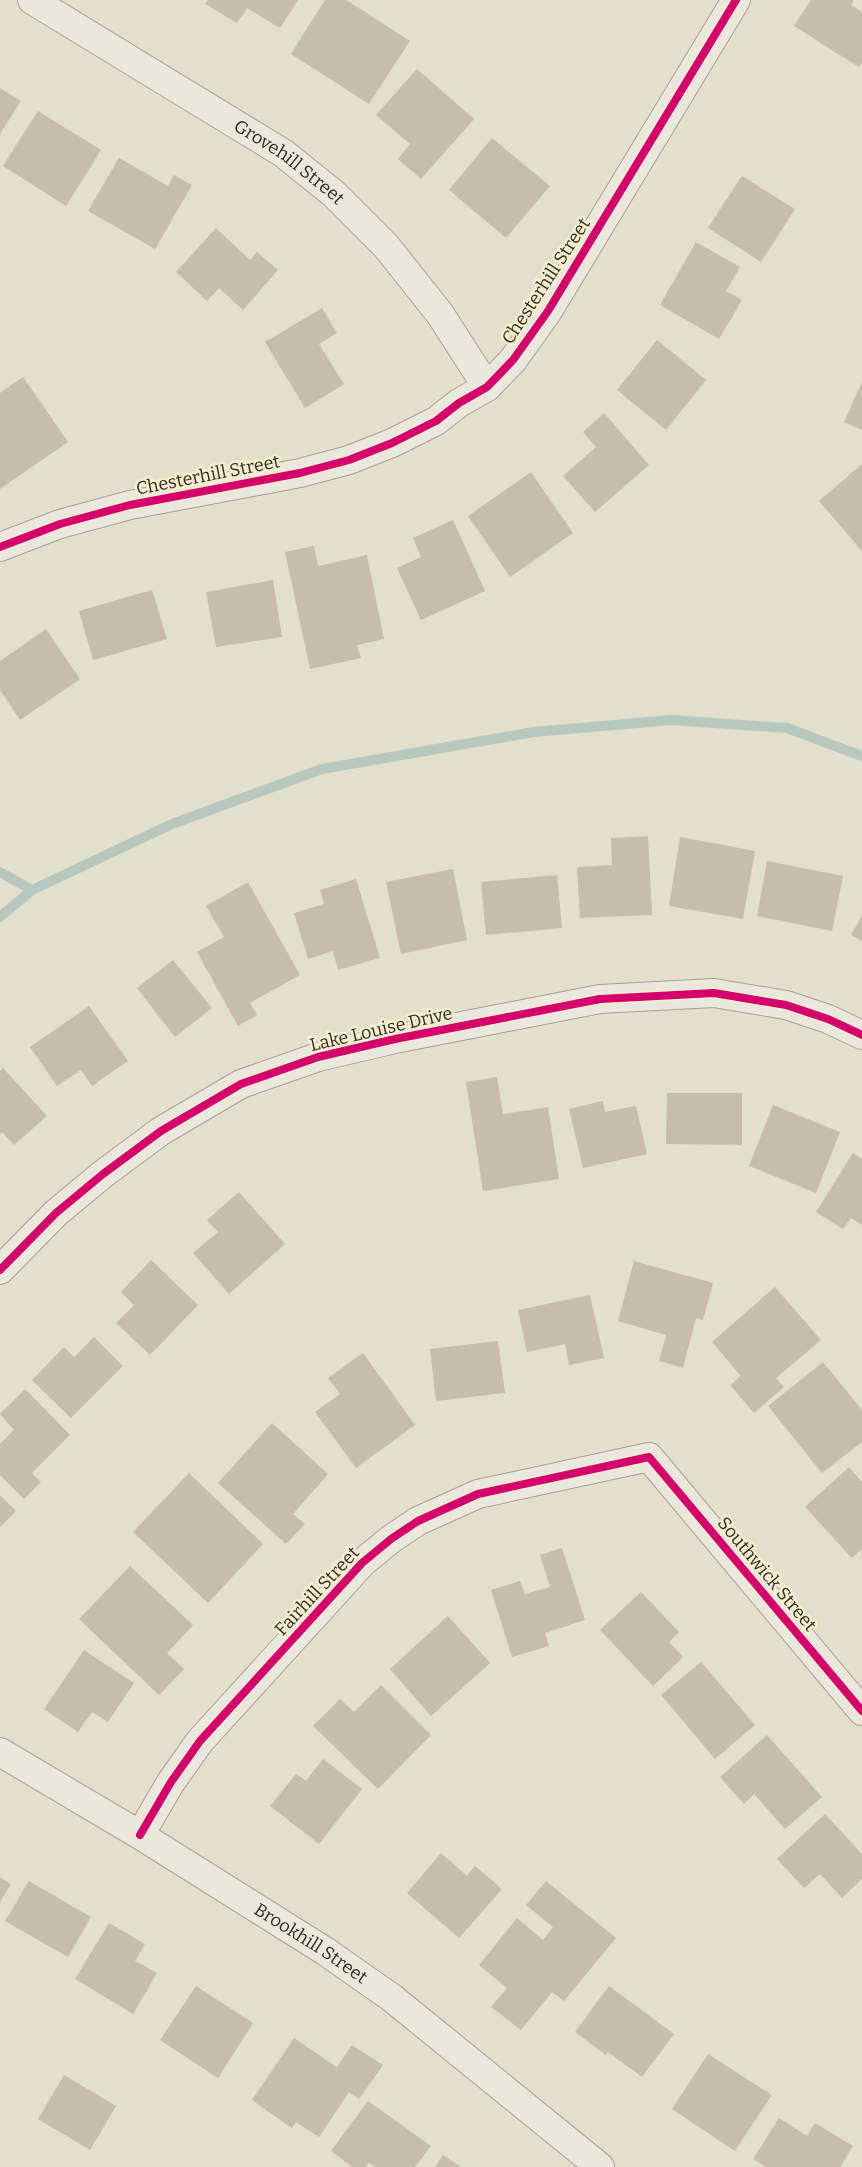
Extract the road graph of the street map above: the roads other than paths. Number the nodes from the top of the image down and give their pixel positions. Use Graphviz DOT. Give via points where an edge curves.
graph roads {
  1 [pos="32,0"];
  2 [pos="736,0"];
  3 [pos="487,387"];
  4 [pos="0,547"];
  5 [pos="862,1035"];
  6 [pos="0,1270"];
  7 [pos="649,1458"];
  8 [pos="862,1711"];
  9 [pos="0,1752"];
  10 [pos="140,1836"];
  11 [pos="600,2167"];
  1 -- 3 [label="street, Grovehill Street" via="282,153 334,194 386,246 440,314"];
  2 -- 3 [label="street, Chesterhill Street" via="548,311 513,360"];
  3 -- 4 [label="street, Chesterhill Street" via="436,421 349,460 300,473 130,505 60,524"];
  5 -- 6 [label="street, Lake Louise Drive" via="786,1005 714,992 590,1000 318,1057 241,1084 161,1131 56,1213"];
  7 -- 8 [label="street, Southwick Street"];
  7 -- 10 [label="street, Fairhill Street" via="478,1494 418,1521 391,1539 362,1563 200,1741 171,1782"];
  9 -- 10 [label="street, Brookhill Street"];
  10 -- 11 [label="street, Brookhill Street" via="325,1951 392,1998"];
}
